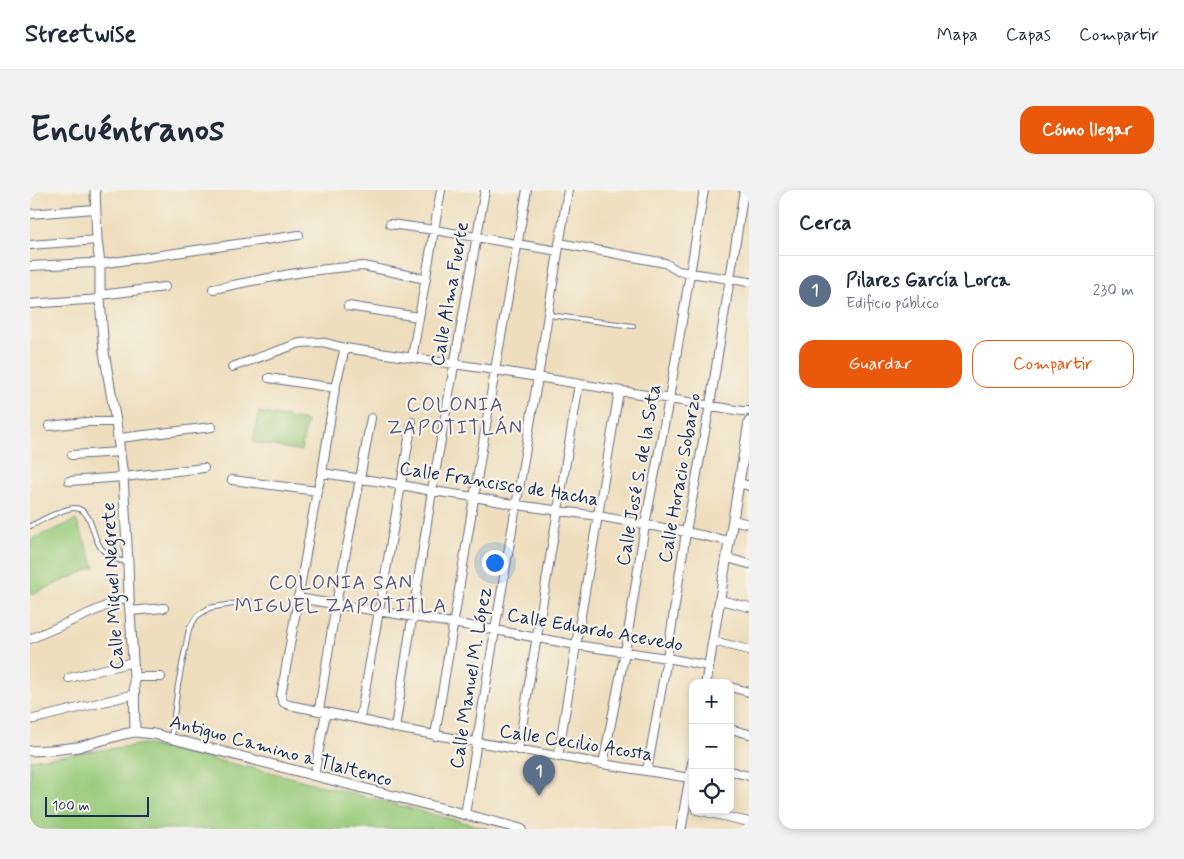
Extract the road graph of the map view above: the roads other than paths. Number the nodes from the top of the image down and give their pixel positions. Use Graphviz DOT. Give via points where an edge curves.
graph roads {
  1 [pos="95,190"];
  2 [pos="441,190"];
  3 [pos="485,190"];
  4 [pos="527,190"];
  5 [pos="568,190"];
  6 [pos="704,190"];
  7 [pos="744,190"];
  8 [pos="95,209"];
  9 [pos="30,214"];
  10 [pos="390,224"];
  11 [pos="435,230"];
  12 [pos="300,235"];
  13 [pos="477,237"];
  14 [pos="97,240"];
  15 [pos="30,245"];
  16 [pos="517,245"];
  17 [pos="559,247"];
  18 [pos="100,264"];
  19 [pos="30,266"];
  20 [pos="690,273"];
  21 [pos="426,279"];
  22 [pos="730,279"];
  23 [pos="749,282"];
  24 [pos="165,287"];
  25 [pos="213,289"];
  26 [pos="100,297"];
  27 [pos="30,304"];
  28 [pos="348,306"];
  29 [pos="548,315"];
  30 [pos="419,318"];
  31 [pos="633,326"];
  32 [pos="346,348"];
  33 [pos="412,358"];
  34 [pos="455,364"];
  35 [pos="232,367"];
  36 [pos="496,370"];
  37 [pos="269,378"];
  38 [pos="538,378"];
  39 [pos="579,384"];
  40 [pos="335,388"];
  41 [pos="619,391"];
  42 [pos="669,398"];
  43 [pos="710,405"];
  44 [pos="749,411"];
  45 [pos="371,418"];
  46 [pos="116,422"];
  47 [pos="412,422"];
  48 [pos="749,422"];
  49 [pos="50,426"];
  50 [pos="212,427"];
  51 [pos="118,438"];
  52 [pos="747,448"];
  53 [pos="120,452"];
  54 [pos="72,455"];
  55 [pos="204,468"];
  56 [pos="322,473"];
  57 [pos="123,477"];
  58 [pos="360,479"];
  59 [pos="232,480"];
  60 [pos="69,481"];
  61 [pos="744,484"];
  62 [pos="402,485"];
  63 [pos="317,491"];
  64 [pos="432,491"];
  65 [pos="475,497"];
  66 [pos="517,505"];
  67 [pos="558,511"];
  68 [pos="598,516"];
  69 [pos="734,520"];
  70 [pos="749,524"];
  71 [pos="645,525"];
  72 [pos="30,526"];
  73 [pos="686,532"];
  74 [pos="729,541"];
  75 [pos="727,558"];
  76 [pos="128,562"];
  77 [pos="749,564"];
  78 [pos="129,596"];
  79 [pos="297,598"];
  80 [pos="250,600"];
  81 [pos="720,600"];
  82 [pos="336,604"];
  83 [pos="749,607"];
  84 [pos="164,608"];
  85 [pos="130,611"];
  86 [pos="379,611"];
  87 [pos="413,616"];
  88 [pos="454,624"];
  89 [pos="495,630"];
  90 [pos="537,637"];
  91 [pos="30,639"];
  92 [pos="713,641"];
  93 [pos="576,645"];
  94 [pos="749,650"];
  95 [pos="625,652"];
  96 [pos="667,658"];
  97 [pos="133,662"];
  98 [pos="709,666"];
  99 [pos="134,677"];
  100 [pos="161,677"];
  101 [pos="69,678"];
  102 [pos="708,679"];
  103 [pos="734,689"];
  104 [pos="749,692"];
  105 [pos="135,694"];
  106 [pos="322,711"];
  107 [pos="360,719"];
  108 [pos="30,720"];
  109 [pos="395,728"];
  110 [pos="734,730"];
  111 [pos="135,732"];
  112 [pos="749,734"];
  113 [pos="435,736"];
  114 [pos="170,739"];
  115 [pos="477,743"];
  116 [pos="518,750"];
  117 [pos="30,751"];
  118 [pos="558,757"];
  119 [pos="603,764"];
  120 [pos="646,770"];
  121 [pos="734,772"];
  122 [pos="314,776"];
  123 [pos="749,776"];
  124 [pos="689,778"];
  125 [pos="689,808"];
  126 [pos="714,814"];
  127 [pos="465,815"];
  128 [pos="749,822"];
  129 [pos="521,829"];
  130 [pos="681,829"];
  1 -- 8 [label="street, Calle Miguel Negrete"];
  2 -- 11 [label="street"];
  3 -- 13 [label="street, Calle Alma Fuerte"];
  4 -- 16 [label="street"];
  5 -- 17 [label="street, Calle Manuel M. López"];
  6 -- 20 [label="street, Calle José S. de la Sota"];
  7 -- 22 [label="street, Calle Horacio Sobarzo"];
  8 -- 9 [label="street"];
  8 -- 14 [label="street, Calle Miguel Negrete"];
  10 -- 11 [label="street"];
  11 -- 13 [label="street"];
  11 -- 21 [label="street"];
  12 -- 18 [label="street"];
  13 -- 16 [label="street"];
  13 -- 34 [label="street, Calle Alma Fuerte"];
  14 -- 15 [label="street"];
  14 -- 18 [label="street, Calle Miguel Negrete"];
  16 -- 17 [label="street"];
  16 -- 36 [label="street"];
  17 -- 20 [label="street" via="666,264"];
  17 -- 29 [label="street, Calle Manuel M. López"];
  18 -- 19 [label="street"];
  18 -- 26 [label="street, Calle Miguel Negrete"];
  20 -- 22 [label="street"];
  20 -- 42 [label="street, Calle José S. de la Sota"];
  21 -- 25 [label="street" via="364,266 330,268"];
  21 -- 30 [label="street"];
  22 -- 23 [label="street"];
  22 -- 43 [label="street, Calle Horacio Sobarzo"];
  24 -- 26 [label="street"];
  26 -- 27 [label="street"];
  26 -- 46 [label="street, Calle Miguel Negrete" via="104,352"];
  28 -- 30 [label="street"];
  29 -- 31 [label="lane"];
  29 -- 38 [label="street, Calle Manuel M. López"];
  30 -- 33 [label="street"];
  32 -- 33 [label="street"];
  32 -- 35 [label="street" via="322,342 300,343"];
  32 -- 40 [label="street"];
  33 -- 34 [label="street"];
  34 -- 36 [label="street"];
  34 -- 64 [label="street, Calle Alma Fuerte"];
  36 -- 38 [label="street"];
  36 -- 65 [label="street"];
  37 -- 40 [label="street"];
  38 -- 39 [label="street"];
  38 -- 66 [label="street, Calle Manuel M. López"];
  39 -- 41 [label="street"];
  39 -- 67 [label="street"];
  40 -- 56 [label="street"];
  41 -- 42 [label="street"];
  41 -- 68 [label="street"];
  42 -- 43 [label="street"];
  42 -- 71 [label="street, Calle José S. de la Sota"];
  43 -- 44 [label="street"];
  43 -- 73 [label="street, Calle Horacio Sobarzo"];
  45 -- 58 [label="street"];
  46 -- 49 [label="street"];
  46 -- 51 [label="street, Calle Miguel Negrete"];
  47 -- 62 [label="street"];
  48 -- 52 [label="street"];
  50 -- 51 [label="street"];
  51 -- 53 [label="street, Calle Miguel Negrete"];
  52 -- 61 [label="street"];
  53 -- 54 [label="street"];
  53 -- 57 [label="street, Calle Miguel Negrete"];
  55 -- 57 [label="street"];
  56 -- 58 [label="street, Calle Francisco de Hacha"];
  56 -- 63 [label="street"];
  57 -- 60 [label="street"];
  57 -- 76 [label="street, Calle Miguel Negrete"];
  58 -- 62 [label="street, Calle Francisco de Hacha"];
  58 -- 82 [label="street"];
  59 -- 63 [label="street"];
  61 -- 69 [label="street"];
  62 -- 64 [label="street, Calle Francisco de Hacha"];
  62 -- 86 [label="street"];
  63 -- 79 [label="street"];
  64 -- 65 [label="street, Calle Francisco de Hacha"];
  64 -- 87 [label="street, Calle Alma Fuerte"];
  65 -- 66 [label="street, Calle Francisco de Hacha"];
  65 -- 88 [label="street"];
  66 -- 67 [label="street, Calle Francisco de Hacha"];
  66 -- 89 [label="street, Calle Manuel M. López"];
  67 -- 68 [label="street, Calle Francisco de Hacha"];
  67 -- 90 [label="street"];
  68 -- 71 [label="street, Calle Francisco de Hacha"];
  68 -- 93 [label="street"];
  69 -- 70 [label="street"];
  69 -- 74 [label="street"];
  71 -- 73 [label="street, Calle Francisco de Hacha"];
  71 -- 95 [label="street, Calle José S. de la Sota"];
  72 -- 76 [label="lane" via="66,509 82,510 105,552"];
  73 -- 74 [label="street, Calle Francisco de Hacha"];
  73 -- 96 [label="street, Calle Horacio Sobarzo"];
  74 -- 75 [label="street"];
  75 -- 77 [label="street"];
  75 -- 81 [label="street"];
  76 -- 78 [label="street, Calle Miguel Negrete"];
  78 -- 85 [label="street, Calle Miguel Negrete"];
  78 -- 91 [label="street"];
  79 -- 82 [label="street, Calle Eduardo Acevedo"];
  79 -- 106 [label="street, Calle Cecilio Acosta" via="282,701"];
  80 -- 114 [label="lane" via="209,608 193,622 189,629"];
  81 -- 83 [label="street"];
  81 -- 92 [label="street"];
  82 -- 86 [label="street, Calle Eduardo Acevedo"];
  82 -- 106 [label="street"];
  84 -- 85 [label="street"];
  85 -- 97 [label="street, Calle Miguel Negrete"];
  86 -- 87 [label="street, Calle Eduardo Acevedo"];
  86 -- 107 [label="street"];
  87 -- 88 [label="street, Calle Eduardo Acevedo"];
  87 -- 109 [label="street, Calle Alma Fuerte"];
  88 -- 89 [label="street, Calle Eduardo Acevedo"];
  88 -- 113 [label="street"];
  89 -- 90 [label="street, Calle Eduardo Acevedo"];
  89 -- 115 [label="street, Calle Manuel M. López"];
  90 -- 93 [label="street, Calle Eduardo Acevedo"];
  90 -- 116 [label="street"];
  92 -- 94 [label="street"];
  92 -- 98 [label="street"];
  93 -- 95 [label="street, Calle Eduardo Acevedo"];
  93 -- 118 [label="street"];
  95 -- 96 [label="street, Calle Eduardo Acevedo"];
  95 -- 119 [label="street, Calle José S. de la Sota"];
  96 -- 98 [label="street, Calle Eduardo Acevedo"];
  96 -- 120 [label="street, Calle Horacio Sobarzo"];
  97 -- 99 [label="street, Calle Miguel Negrete"];
  97 -- 101 [label="street"];
  98 -- 102 [label="street"];
  99 -- 100 [label="street"];
  99 -- 105 [label="street, Calle Miguel Negrete"];
  103 -- 104 [label="street"];
  105 -- 108 [label="street"];
  105 -- 111 [label="street, Calle Miguel Negrete"];
  106 -- 107 [label="street, Calle Cecilio Acosta"];
  106 -- 122 [label="street"];
  107 -- 109 [label="street, Calle Cecilio Acosta"];
  109 -- 113 [label="street, Calle Cecilio Acosta"];
  110 -- 112 [label="street"];
  111 -- 114 [label="street, Antiguo Camino a Tlaltenco"];
  111 -- 117 [label="street, Antiguo Camino a Tlaltenco" via="78,746"];
  113 -- 115 [label="street, Calle Cecilio Acosta"];
  114 -- 122 [label="street, Antiguo Camino a Tlaltenco"];
  115 -- 116 [label="street, Calle Cecilio Acosta"];
  115 -- 127 [label="street, Calle Manuel M. López"];
  116 -- 118 [label="street, Calle Cecilio Acosta"];
  118 -- 119 [label="street, Calle Cecilio Acosta"];
  119 -- 120 [label="street, Calle Cecilio Acosta"];
  120 -- 124 [label="street, Calle Cecilio Acosta"];
  121 -- 123 [label="street"];
  122 -- 127 [label="street, Antiguo Camino a Tlaltenco"];
  125 -- 130 [label="street"];
  126 -- 128 [label="street"];
  127 -- 129 [label="street, Antiguo Camino a Tlaltenco"];
}
